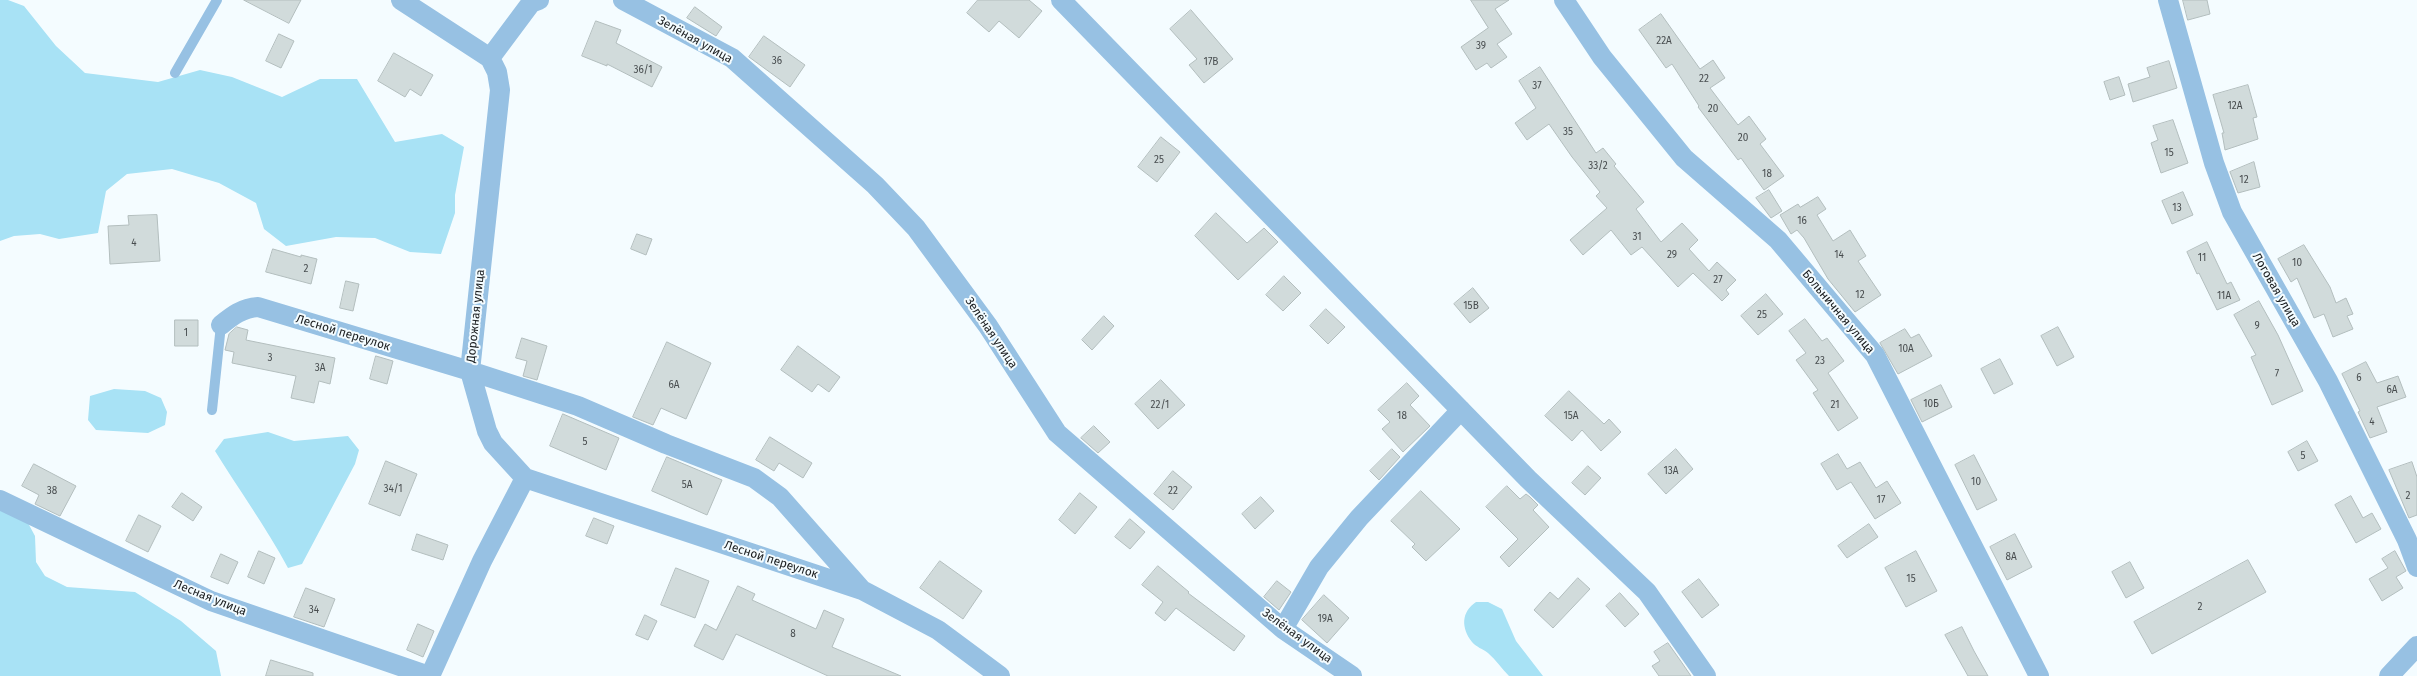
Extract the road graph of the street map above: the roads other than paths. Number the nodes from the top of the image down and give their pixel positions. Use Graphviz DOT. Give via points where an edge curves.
graph roads {
  1 [pos="217,0"];
  2 [pos="400,0"];
  3 [pos="538,0"];
  4 [pos="623,0"];
  5 [pos="1061,0"];
  6 [pos="1564,0"];
  7 [pos="2168,0"];
  8 [pos="490,58"];
  9 [pos="175,72"];
  10 [pos="221,326"];
  11 [pos="470,371"];
  12 [pos="212,410"];
  13 [pos="1461,410"];
  14 [pos="525,478"];
  15 [pos="0,500"];
  16 [pos="2417,566"];
  17 [pos="862,590"];
  18 [pos="1283,629"];
  19 [pos="2417,646"];
  20 [pos="429,676"];
  21 [pos="1000,676"];
  22 [pos="1352,676"];
  23 [pos="1706,676"];
  24 [pos="2038,676"];
  25 [pos="2388,676"];
  1 -- 9 [label="lane"];
  2 -- 8 [label="street"];
  3 -- 8 [label="street" via="531,3"];
  4 -- 18 [label="street, Зелёная улица" via="732,58 876,185 916,228 988,326 1057,433"];
  5 -- 13 [label="street"];
  6 -- 24 [label="street, Больничная улица" via="1602,57 1684,158 1778,240 1875,355"];
  7 -- 16 [label="street, Логовая улица" via="2214,163 2232,212 2328,381"];
  8 -- 11 [label="street, Дорожная улица" via="497,72 500,90"];
  10 -- 11 [label="street, Лесной переулок" via="239,312 258,307"];
  10 -- 12 [label="lane"];
  11 -- 14 [label="street, Дорожная улица" via="493,443"];
  11 -- 17 [label="street, Лесной переулок" via="578,406 754,478 780,497"];
  13 -- 18 [label="street" via="1359,518 1319,567"];
  13 -- 23 [label="street" via="1528,480 1647,592"];
  14 -- 17 [label="street, Лесной переулок"];
  14 -- 20 [label="street"];
  15 -- 20 [label="street, Лесная улица" via="211,601"];
  17 -- 21 [label="street, Лесной переулок" via="938,630"];
  18 -- 22 [label="street, Зелёная улица"];
  19 -- 25 [label="street"];
}
